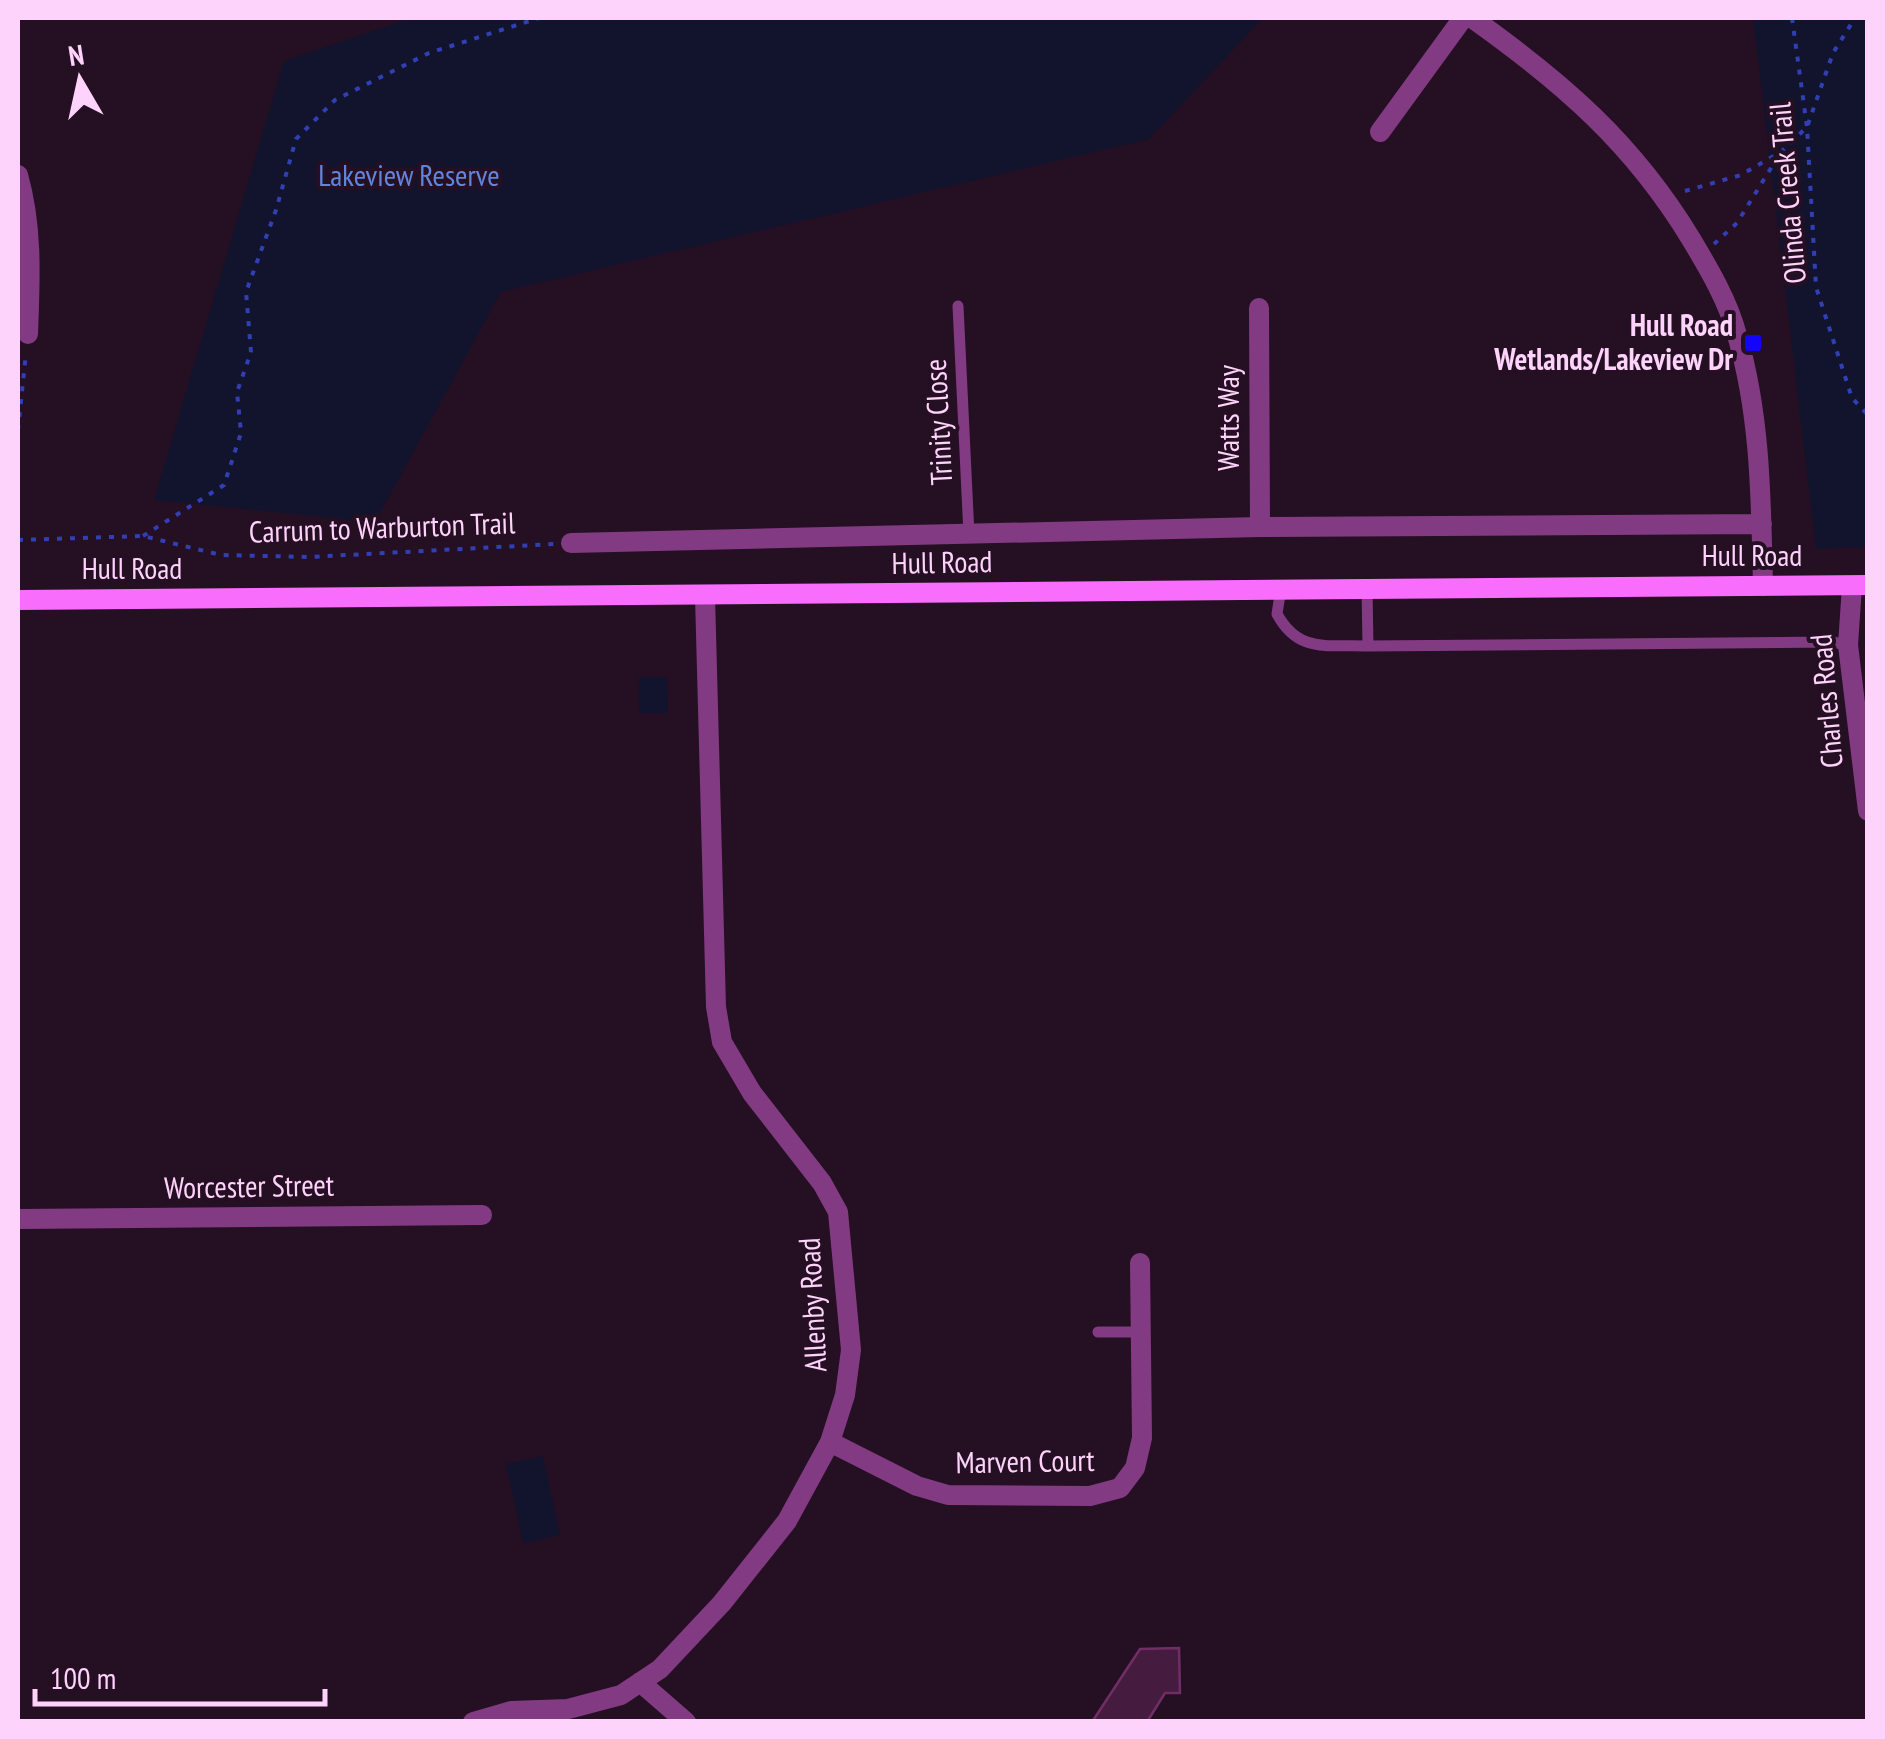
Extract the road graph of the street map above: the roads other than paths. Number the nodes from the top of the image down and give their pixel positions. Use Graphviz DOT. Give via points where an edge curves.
graph roads {
  1 [pos="1463,18"];
  2 [pos="1472,18"];
  3 [pos="1380,132"];
  4 [pos="18,176"];
  5 [pos="958,306"];
  6 [pos="1259,308"];
  7 [pos="28,334"];
  8 [pos="1762,524"];
  9 [pos="1260,527"];
  10 [pos="970,535"];
  11 [pos="571,544"];
  12 [pos="1860,585"];
  13 [pos="1763,586"];
  14 [pos="1280,588"];
  15 [pos="1367,588"];
  16 [pos="705,596"];
  17 [pos="18,600"];
  18 [pos="1848,645"];
  19 [pos="1368,646"];
  20 [pos="1868,810"];
  21 [pos="482,1215"];
  22 [pos="18,1219"];
  23 [pos="1140,1262"];
  24 [pos="1098,1332"];
  25 [pos="1141,1332"];
  26 [pos="830,1442"];
  27 [pos="640,1682"];
  28 [pos="473,1722"];
  29 [pos="686,1722"];
  1 -- 3 [label="street"];
  2 -- 8 [label="street" via="1574,95 1623,143 1702,256 1737,332 1758,446"];
  4 -- 7 [label="street" via="30,258"];
  5 -- 10 [label="lane, Trinity Close"];
  6 -- 9 [label="street, Watts Way"];
  8 -- 9 [label="street, Hull Road"];
  8 -- 13 [label="street"];
  9 -- 10 [label="street, Hull Road"];
  10 -- 11 [label="street, Hull Road"];
  12 -- 13 [label="main road, Hull Road"];
  12 -- 18 [label="street, Charles Road"];
  13 -- 15 [label="main road, Hull Road"];
  14 -- 15 [label="main road, Hull Road"];
  14 -- 16 [label="main road, Hull Road"];
  14 -- 19 [label="lane" via="1277,614 1293,638"];
  15 -- 19 [label="lane"];
  16 -- 17 [label="main road, Hull Road"];
  16 -- 26 [label="street, Allenby Road" via="716,1008 722,1042 752,1093 838,1212 851,1350"];
  18 -- 19 [label="lane"];
  18 -- 20 [label="street, Charles Road"];
  21 -- 22 [label="street, Worcester Street"];
  23 -- 25 [label="street, Marven Court"];
  24 -- 25 [label="lane"];
  25 -- 26 [label="street, Marven Court" via="1142,1438 1135,1468 1120,1488 1090,1496 948,1495"];
  26 -- 27 [label="street, Allenby Road" via="786,1520 733,1589"];
  27 -- 28 [label="street, Allenby Road" via="621,1695 568,1708 511,1711"];
  27 -- 29 [label="street"];
}
